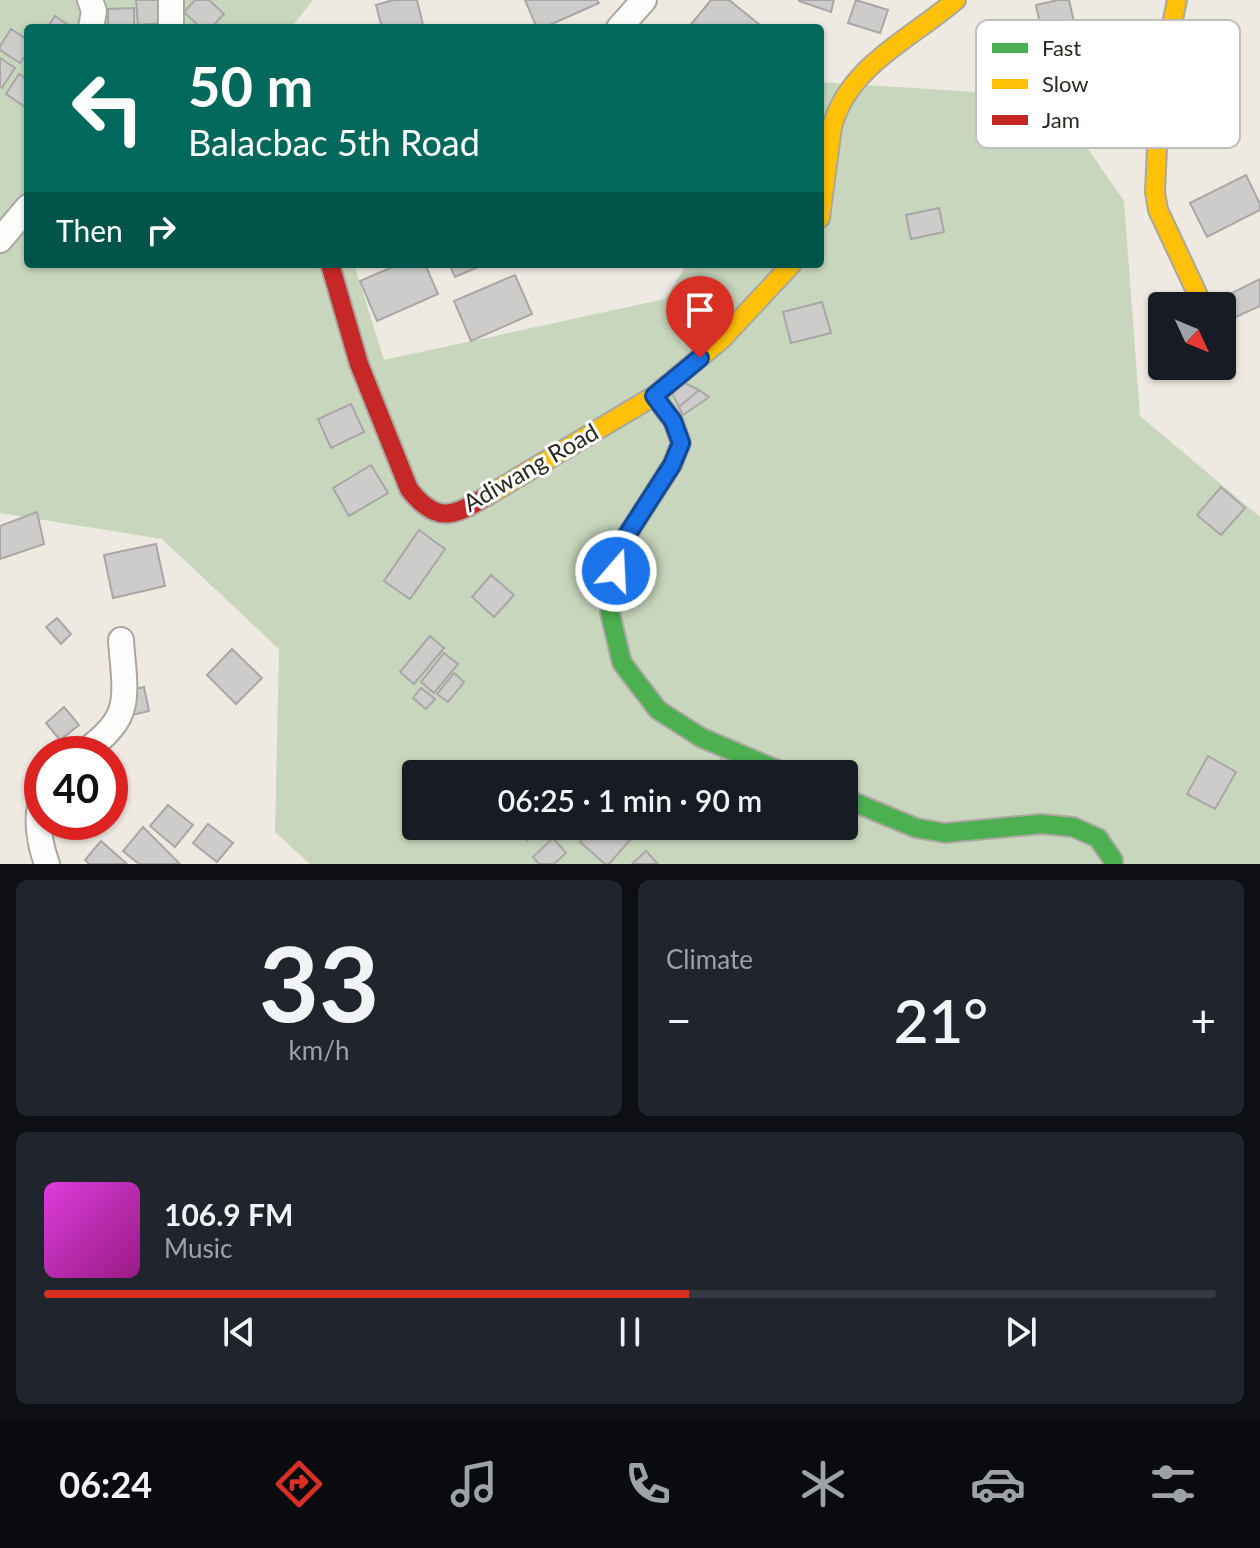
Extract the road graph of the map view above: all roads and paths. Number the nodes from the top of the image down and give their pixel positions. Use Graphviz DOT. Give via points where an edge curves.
graph roads {
  1 [pos="90,0"];
  2 [pos="171,0"];
  3 [pos="644,0"];
  4 [pos="956,0"];
  5 [pos="1177,0"];
  6 [pos="1175,20"];
  7 [pos="92,24"];
  8 [pos="171,24"];
  9 [pos="623,24"];
  10 [pos="1158,148"];
  11 [pos="824,185"];
  12 [pos="24,212"];
  13 [pos="0,240"];
  14 [pos="331,268"];
  15 [pos="788,268"];
  16 [pos="1196,292"];
  17 [pos="654,396"];
  18 [pos="121,640"];
  19 [pos="102,736"];
  20 [pos="754,760"];
  21 [pos="858,804"];
  22 [pos="40,840"];
  23 [pos="47,864"];
  24 [pos="1113,864"];
  1 -- 7 [label="street"];
  2 -- 8 [label="street"];
  3 -- 9 [label="street"];
  4 -- 11 [label="street" via="887,52 850,89 836,112"];
  5 -- 6 [label="street"];
  10 -- 16 [label="street" via="1158,210"];
  12 -- 13 [label="street"];
  14 -- 17 [label="street, Adiwang Road" via="359,364 400,470 429,510 441,514 469,507"];
  15 -- 17 [label="street, Adiwang Road" via="722,339"];
  17 -- 20 [label="street" via="673,421 681,443 618,549 610,613 622,663 658,710 702,738"];
  18 -- 19 [label="street" via="122,711"];
  21 -- 24 [label="street" via="916,828 945,833 1041,824 1073,827 1098,838"];
  22 -- 23 [label="street"];
}
